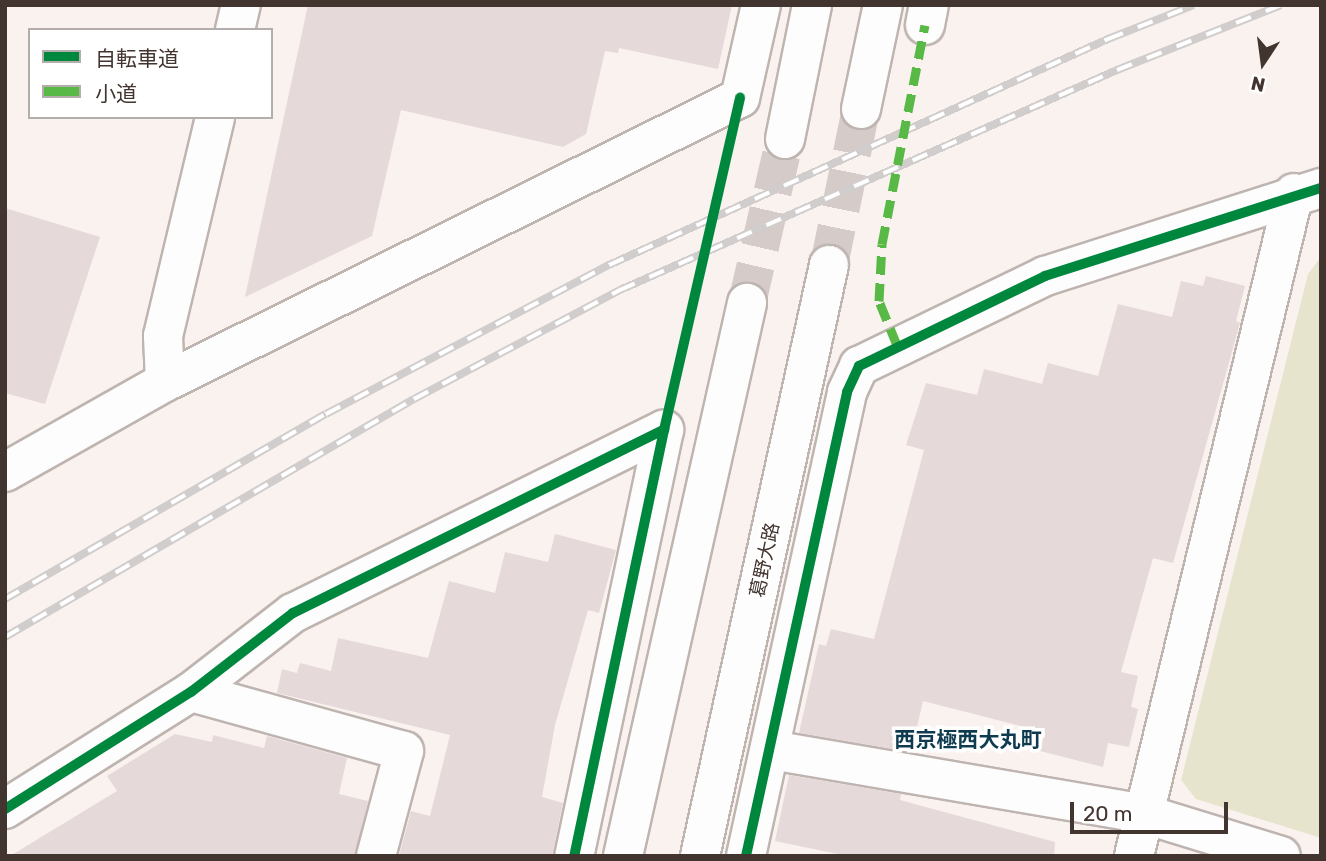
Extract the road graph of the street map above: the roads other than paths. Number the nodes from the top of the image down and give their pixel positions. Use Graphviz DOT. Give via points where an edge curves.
graph roads {
  1 [pos="241,5"];
  2 [pos="761,5"];
  3 [pos="812,5"];
  4 [pos="883,5"];
  5 [pos="235,28"];
  6 [pos="861,108"];
  7 [pos="215,119"];
  8 [pos="785,139"];
  9 [pos="1307,191"];
  10 [pos="829,265"];
  11 [pos="747,303"];
  12 [pos="165,382"];
  13 [pos="5,472"];
  14 [pos="191,692"];
  15 [pos="771,750"];
  16 [pos="5,809"];
  17 [pos="1144,814"];
  18 [pos="376,856"];
  19 [pos="574,856"];
  20 [pos="623,856"];
  21 [pos="700,856"];
  22 [pos="746,856"];
  23 [pos="1134,856"];
  24 [pos="1281,856"];
  1 -- 5 [label="street"];
  2 -- 12 [label="street" via="740,98"];
  3 -- 8 [label="street"];
  4 -- 6 [label="street"];
  7 -- 12 [label="street" via="163,336"];
  9 -- 15 [label="street" via="1045,276 859,366 847,392"];
  9 -- 17 [label="street"];
  10 -- 21 [label="street, 葛野大路"];
  11 -- 20 [label="street"];
  12 -- 13 [label="street"];
  14 -- 16 [label="street"];
  14 -- 18 [label="street" via="404,751"];
  14 -- 19 [label="street" via="293,614 664,430"];
  15 -- 17 [label="street"];
  15 -- 22 [label="street"];
  17 -- 23 [label="street"];
  17 -- 24 [label="street"];
}
